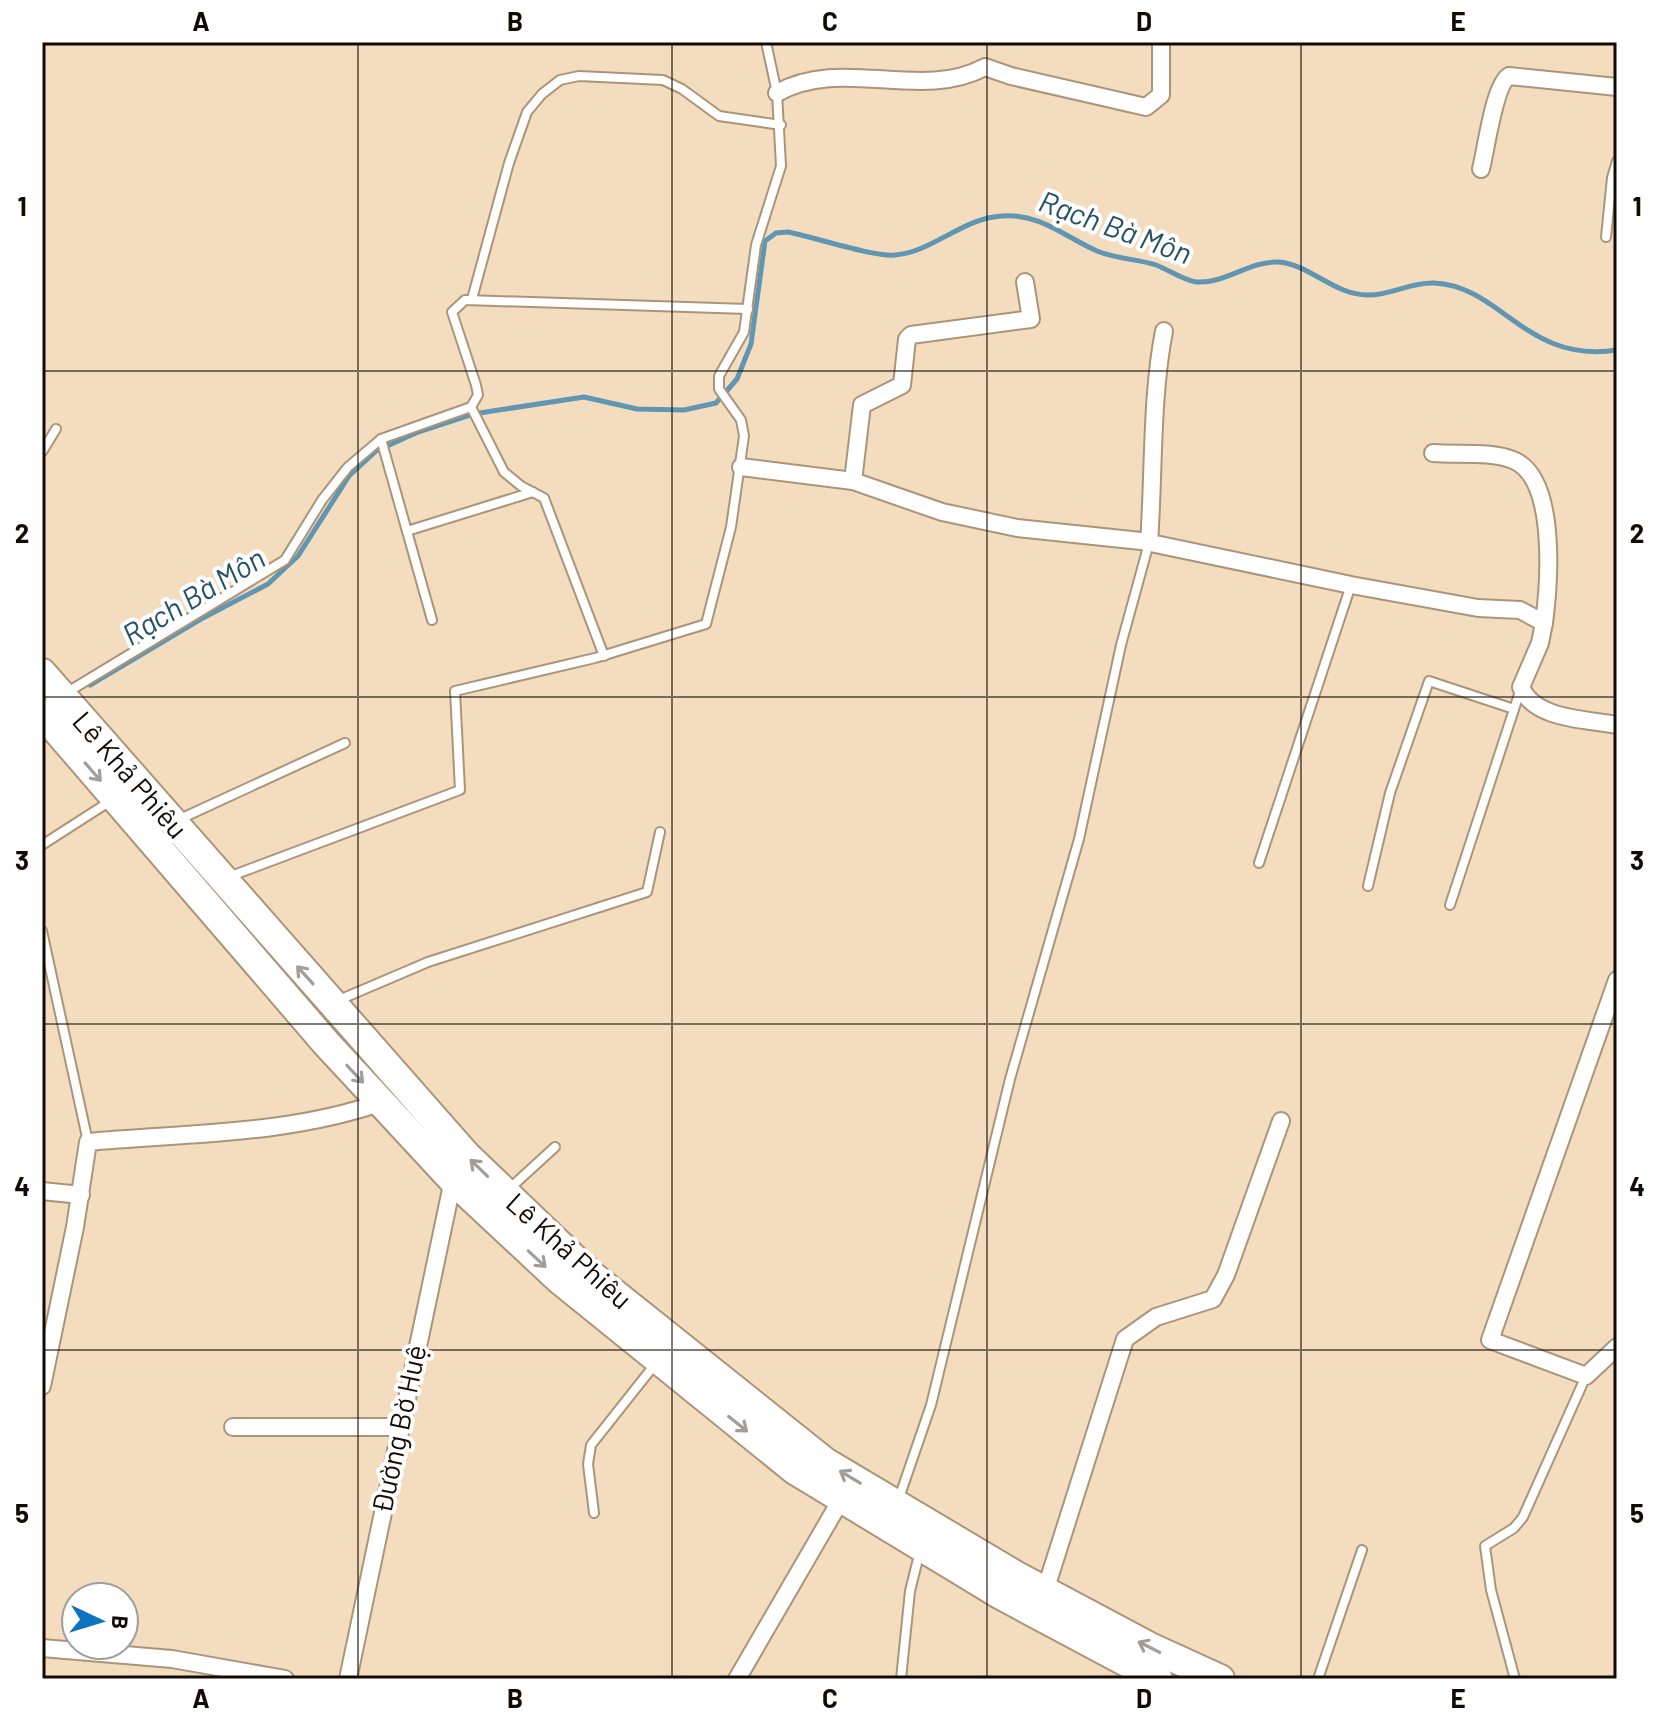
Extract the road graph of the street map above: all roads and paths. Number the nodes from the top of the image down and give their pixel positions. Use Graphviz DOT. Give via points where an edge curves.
graph roads {
  1 [pos="766,42"];
  2 [pos="1161,42"];
  3 [pos="1617,87"];
  4 [pos="777,93"];
  5 [pos="781,125"];
  6 [pos="1617,161"];
  7 [pos="1481,169"];
  8 [pos="1606,237"];
  9 [pos="1025,282"];
  10 [pos="472,299"];
  11 [pos="748,309"];
  12 [pos="1164,331"];
  13 [pos="471,408"];
  14 [pos="56,429"];
  15 [pos="381,439"];
  16 [pos="42,452"];
  17 [pos="1433,453"];
  18 [pos="741,467"];
  19 [pos="853,481"];
  20 [pos="534,492"];
  21 [pos="407,531"];
  22 [pos="1149,543"];
  23 [pos="1351,585"];
  24 [pos="432,620"];
  25 [pos="1544,623"];
  26 [pos="604,656"];
  27 [pos="42,673"];
  28 [pos="1521,687"];
  29 [pos="1514,709"];
  30 [pos="48,710"];
  31 [pos="1617,725"];
  32 [pos="345,743"];
  33 [pos="116,798"];
  34 [pos="172,823"];
  35 [pos="660,832"];
  36 [pos="42,845"];
  37 [pos="1259,863"];
  38 [pos="220,880"];
  39 [pos="1368,886"];
  40 [pos="1450,905"];
  41 [pos="42,931"];
  42 [pos="1617,980"];
  43 [pos="331,1004"];
  44 [pos="382,1102"];
  45 [pos="1281,1121"];
  46 [pos="88,1142"];
  47 [pos="555,1147"];
  48 [pos="453,1180"];
  49 [pos="42,1191"];
  50 [pos="505,1193"];
  51 [pos="81,1195"];
  52 [pos="1617,1347"];
  53 [pos="659,1360"];
  54 [pos="1586,1376"];
  55 [pos="42,1386"];
  56 [pos="233,1427"];
  57 [pos="398,1427"];
  58 [pos="842,1498"];
  59 [pos="897,1504"];
  60 [pos="594,1513"];
  61 [pos="921,1546"];
  62 [pos="1362,1550"];
  63 [pos="1045,1591"];
  64 [pos="42,1648"];
  65 [pos="285,1679"];
  66 [pos="348,1679"];
  67 [pos="737,1679"];
  68 [pos="901,1679"];
  69 [pos="1158,1679"];
  70 [pos="1220,1679"];
  71 [pos="1318,1679"];
  72 [pos="1515,1679"];
  1 -- 4 [label="lane"];
  2 -- 4 [label="street" via="1161,95 1146,107 985,67 964,78 903,82 839,77"];
  3 -- 7 [label="street" via="1513,75 1503,79"];
  4 -- 5 [label="lane"];
  5 -- 10 [label="lane" via="719,116 663,80 560,80 527,112"];
  5 -- 11 [label="lane" via="778,186 756,245"];
  6 -- 8 [label="lane"];
  9 -- 19 [label="street" via="1031,319 907,339 902,385 862,405"];
  10 -- 11 [label="lane"];
  10 -- 13 [label="lane" via="452,312 478,395"];
  11 -- 18 [label="lane" via="744,332 719,376 719,389 741,420"];
  12 -- 22 [label="street" via="1156,372"];
  13 -- 15 [label="lane"];
  13 -- 20 [label="lane" via="504,472"];
  14 -- 16 [label="lane"];
  15 -- 21 [label="lane"];
  15 -- 30 [label="lane" via="348,467 285,560"];
  17 -- 25 [label="street" via="1493,455 1527,469 1538,489 1546,531 1549,580"];
  18 -- 19 [label="street"];
  18 -- 26 [label="lane" via="706,624"];
  19 -- 22 [label="street" via="942,512 1017,528"];
  20 -- 21 [label="lane"];
  20 -- 26 [label="lane" via="544,498"];
  21 -- 24 [label="lane"];
  22 -- 23 [label="street"];
  22 -- 59 [label="lane" via="1079,839 1010,1079 931,1405"];
  23 -- 25 [label="street" via="1478,608 1520,610"];
  23 -- 37 [label="lane"];
  25 -- 28 [label="street"];
  26 -- 38 [label="lane" via="455,691 460,790"];
  27 -- 30 [label="highway, Lê Khả Phiêu"];
  28 -- 29 [label="lane"];
  28 -- 31 [label="street" via="1525,697 1548,712"];
  29 -- 39 [label="lane" via="1429,681 1390,793"];
  29 -- 40 [label="lane"];
  30 -- 33 [label="highway, Lê Khả Phiêu, one-way"];
  30 -- 34 [label="highway, Lê Khả Phiêu"];
  32 -- 34 [label="lane"];
  33 -- 36 [label="lane"];
  33 -- 44 [label="highway, Lê Khả Phiêu, one-way"];
  34 -- 38 [label="highway, Lê Khả Phiêu"];
  35 -- 43 [label="lane" via="647,892 428,962"];
  43 -- 38 [label="highway, Lê Khả Phiêu, one-way"];
  41 -- 46 [label="lane"];
  42 -- 54 [label="street" via="1490,1340"];
  50 -- 43 [label="highway, Lê Khả Phiêu, one-way"];
  44 -- 46 [label="street" via="347,1115 272,1128"];
  44 -- 48 [label="highway, Lê Khả Phiêu"];
  45 -- 63 [label="street" via="1213,1299 1156,1317 1125,1339"];
  46 -- 51 [label="street"];
  47 -- 50 [label="lane"];
  48 -- 53 [label="highway, Lê Khả Phiêu, one-way" via="559,1279"];
  48 -- 57 [label="street, Đường Bờ Huệ"];
  49 -- 51 [label="street"];
  59 -- 50 [label="highway, Lê Khả Phiêu, one-way" via="825,1462 591,1275"];
  51 -- 55 [label="street"];
  52 -- 54 [label="street"];
  53 -- 58 [label="highway, Lê Khả Phiêu, one-way" via="795,1470"];
  53 -- 60 [label="lane" via="591,1445"];
  54 -- 72 [label="lane" via="1523,1517 1485,1546"];
  56 -- 57 [label="street"];
  57 -- 66 [label="street, Đường Bờ Huệ"];
  58 -- 61 [label="highway, Lê Khả Phiêu"];
  58 -- 67 [label="street"];
  59 -- 63 [label="highway, Lê Khả Phiêu"];
  61 -- 68 [label="lane" via="910,1591"];
  61 -- 69 [label="highway, Lê Khả Phiêu"];
  62 -- 71 [label="lane"];
  70 -- 63 [label="highway, Lê Khả Phiêu, one-way"];
  64 -- 65 [label="street" via="172,1659"];
}
